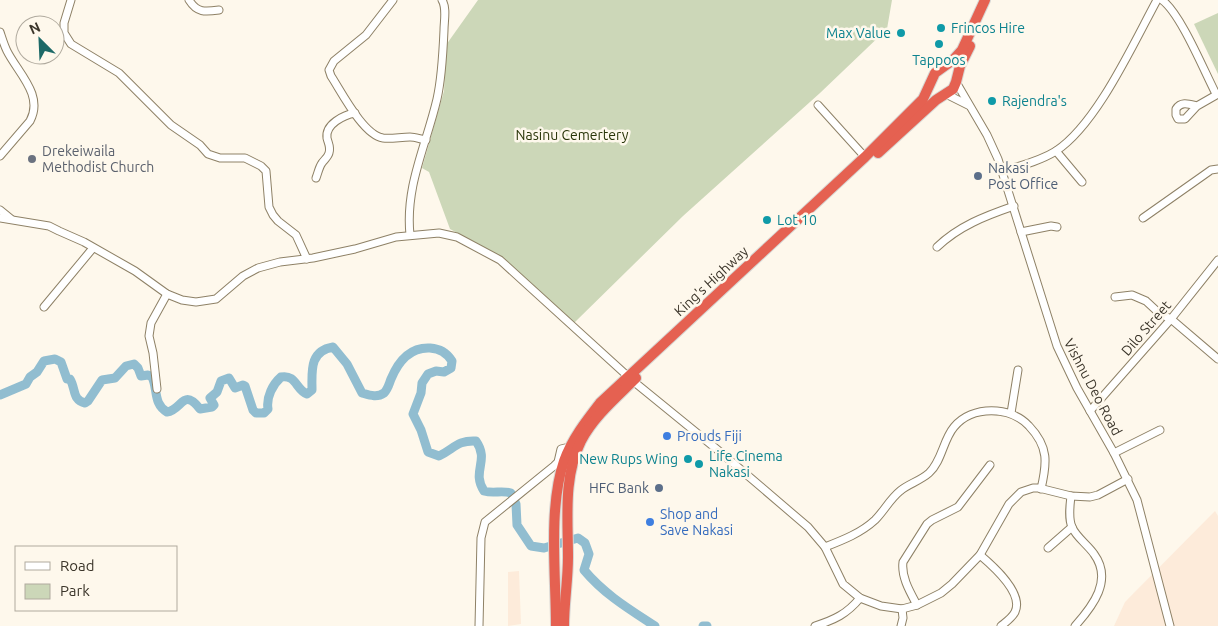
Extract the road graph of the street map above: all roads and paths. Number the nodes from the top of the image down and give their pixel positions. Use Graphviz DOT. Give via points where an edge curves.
graph roads {
  1 [pos="71,0"];
  2 [pos="189,0"];
  3 [pos="393,0"];
  4 [pos="442,0"];
  5 [pos="985,0"];
  6 [pos="992,0"];
  7 [pos="1158,0"];
  8 [pos="1162,0"];
  9 [pos="219,10"];
  10 [pos="0,32"];
  11 [pos="934,75"];
  12 [pos="956,82"];
  13 [pos="946,94"];
  14 [pos="1217,94"];
  15 [pos="818,105"];
  16 [pos="968,105"];
  17 [pos="1197,106"];
  18 [pos="355,113"];
  19 [pos="426,140"];
  20 [pos="1056,151"];
  21 [pos="0,156"];
  22 [pos="865,157"];
  23 [pos="1218,169"];
  24 [pos="1003,171"];
  25 [pos="316,178"];
  26 [pos="1082,182"];
  27 [pos="1014,206"];
  28 [pos="0,210"];
  29 [pos="0,218"];
  30 [pos="1143,218"];
  31 [pos="12,219"];
  32 [pos="1056,227"];
  33 [pos="1021,232"];
  34 [pos="410,235"];
  35 [pos="937,247"];
  36 [pos="93,248"];
  37 [pos="307,259"];
  38 [pos="1218,260"];
  39 [pos="167,294"];
  40 [pos="1115,297"];
  41 [pos="44,307"];
  42 [pos="1172,319"];
  43 [pos="1218,359"];
  44 [pos="1018,370"];
  45 [pos="630,379"];
  46 [pos="157,389"];
  47 [pos="1090,411"];
  48 [pos="1011,413"];
  49 [pos="1160,430"];
  50 [pos="569,449"];
  51 [pos="1114,453"];
  52 [pos="990,465"];
  53 [pos="1128,479"];
  54 [pos="1041,489"];
  55 [pos="1071,496"];
  56 [pos="1072,527"];
  57 [pos="825,547"];
  58 [pos="1048,548"];
  59 [pos="980,555"];
  60 [pos="860,598"];
  61 [pos="917,605"];
  62 [pos="902,609"];
  63 [pos="479,626"];
  64 [pos="556,626"];
  65 [pos="564,626"];
  66 [pos="815,626"];
  67 [pos="900,626"];
  68 [pos="1001,626"];
  69 [pos="1075,626"];
  70 [pos="1170,626"];
  1 -- 37 [label="street" via="64,33 71,44 118,73 156,112 208,154 220,158 245,158 261,166 266,171 273,215 296,235"];
  2 -- 9 [label="street" via="201,11"];
  3 -- 18 [label="street" via="366,34 334,61 330,70"];
  4 -- 19 [label="street" via="445,12 443,55 437,99"];
  5 -- 11 [label="highway, King's Highway" via="962,50"];
  6 -- 12 [label="highway, King's Highway" via="960,66"];
  7 -- 20 [label="street" via="1098,103 1074,136"];
  8 -- 14 [label="street" via="1180,23"];
  10 -- 21 [label="street" via="7,51 28,84 35,105 30,121"];
  11 -- 12 [label="highway" via="949,73"];
  11 -- 13 [label="highway" via="938,89"];
  11 -- 22 [label="highway, King's Highway" via="923,99"];
  12 -- 13 [label="highway, King's Highway"];
  12 -- 16 [label="street, Vishnu Deo Road"];
  13 -- 16 [label="street"];
  13 -- 45 [label="highway, King's Highway"];
  14 -- 17 [label="street"];
  15 -- 22 [label="street"];
  16 -- 24 [label="street, Vishnu Deo Road" via="987,135"];
  18 -- 19 [label="street" via="376,136"];
  18 -- 25 [label="street" via="337,121 328,132 329,153"];
  19 -- 34 [label="street" via="413,180"];
  20 -- 24 [label="street"];
  20 -- 26 [label="street"];
  22 -- 45 [label="highway, King's Highway"];
  23 -- 30 [label="street"];
  24 -- 27 [label="street, Vishnu Deo Road"];
  27 -- 33 [label="street, Vishnu Deo Road"];
  27 -- 35 [label="street" via="970,223"];
  28 -- 31 [label="street"];
  29 -- 31 [label="street"];
  31 -- 36 [label="street" via="49,226"];
  32 -- 33 [label="street"];
  33 -- 47 [label="street, Vishnu Deo Road" via="1053,335 1069,374"];
  34 -- 37 [label="street"];
  34 -- 45 [label="street" via="439,233 457,238 500,260"];
  36 -- 39 [label="street" via="135,271"];
  36 -- 41 [label="street"];
  37 -- 39 [label="street" via="258,268 216,298 196,302"];
  38 -- 42 [label="street, Dilo Street"];
  39 -- 46 [label="street" via="151,323 148,336"];
  40 -- 42 [label="street" via="1139,298 1164,317"];
  42 -- 43 [label="street"];
  42 -- 47 [label="street, Dilo Street"];
  44 -- 48 [label="street"];
  45 -- 50 [label="highway, King's Highway" via="600,402"];
  45 -- 57 [label="street" via="808,527"];
  45 -- 65 [label="highway, King's Highway" via="596,419 581,442 572,467 568,496"];
  47 -- 51 [label="street, Vishnu Deo Road"];
  48 -- 54 [label="street" via="1029,425 1041,441 1046,461"];
  48 -- 57 [label="street" via="987,411 971,415 958,424 928,473 898,492 867,526"];
  49 -- 51 [label="street"];
  50 -- 63 [label="street" via="562,450 558,462 485,522 481,538"];
  50 -- 64 [label="highway, King's Highway" via="556,494"];
  51 -- 53 [label="street, Vishnu Deo Road"];
  52 -- 61 [label="street" via="958,507 927,524 903,562 906,582"];
  53 -- 55 [label="street" via="1098,495"];
  53 -- 70 [label="street, Vishnu Deo Road"];
  54 -- 55 [label="street"];
  54 -- 59 [label="street" via="1026,490 1012,500"];
  55 -- 56 [label="street"];
  56 -- 58 [label="street"];
  56 -- 69 [label="street" via="1095,555 1103,573 1098,595"];
  57 -- 60 [label="street" via="843,584"];
  59 -- 61 [label="street" via="946,589"];
  59 -- 68 [label="street" via="1009,584 1015,598 1014,613"];
  60 -- 62 [label="street"];
  60 -- 66 [label="street" via="842,615"];
  61 -- 62 [label="street"];
  62 -- 67 [label="street"];
}
